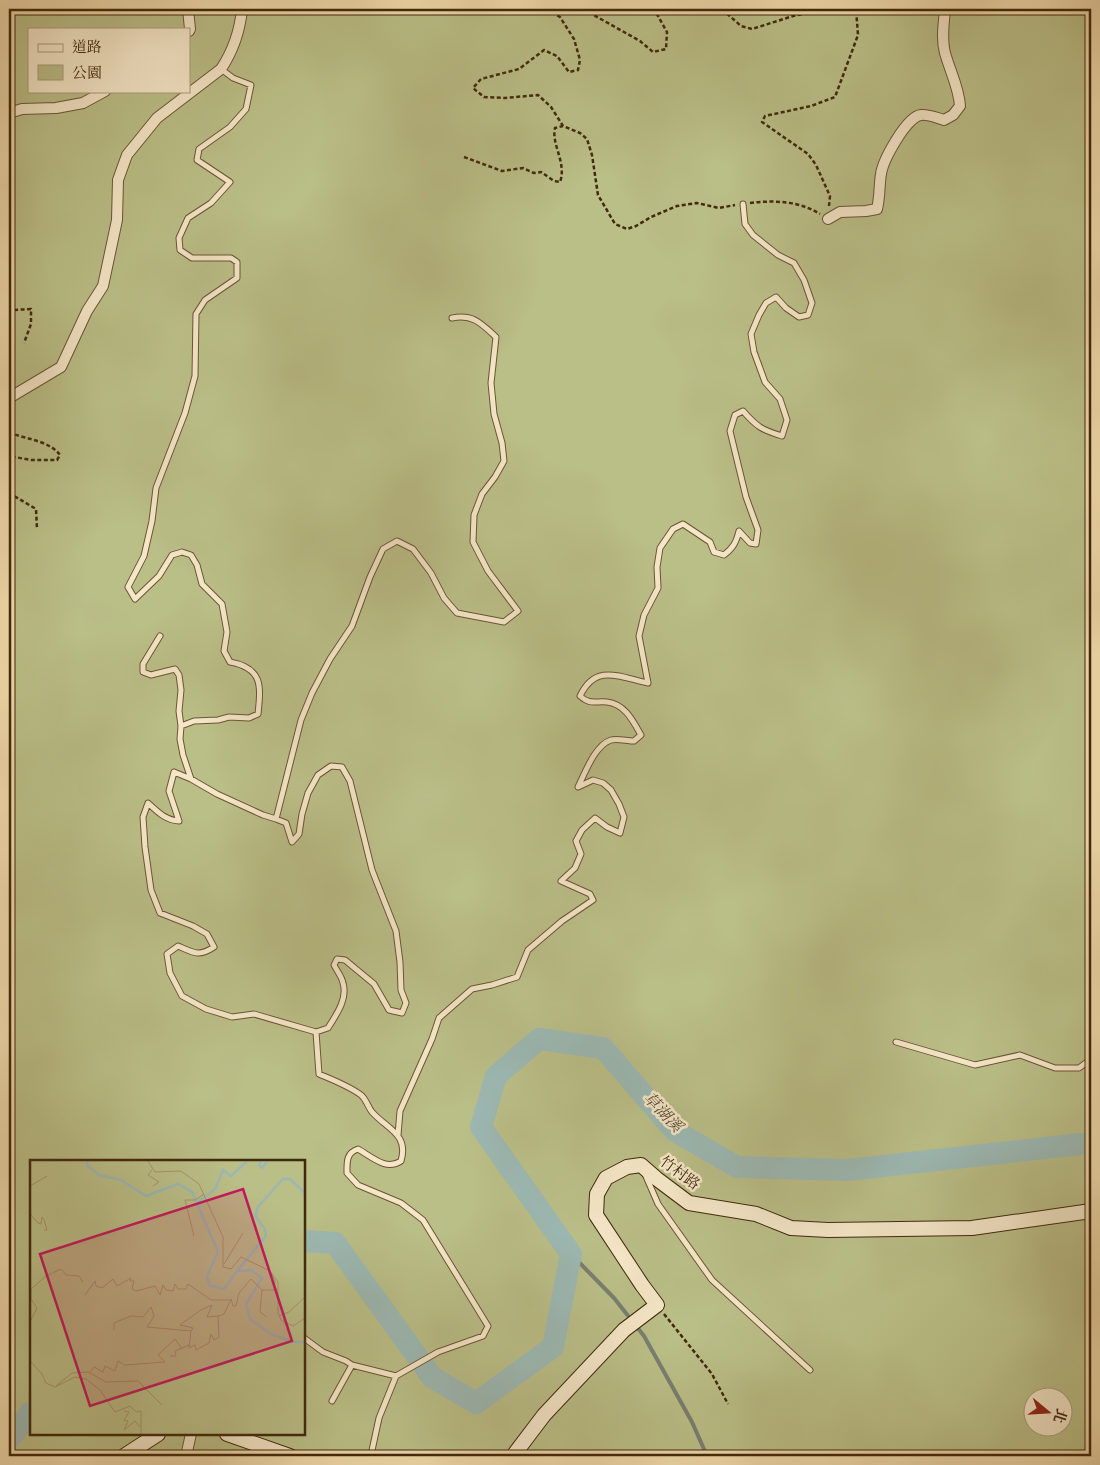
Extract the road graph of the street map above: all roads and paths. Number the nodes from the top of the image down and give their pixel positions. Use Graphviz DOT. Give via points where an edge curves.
graph roads {
  1 [pos="188,9"];
  2 [pos="242,9"];
  3 [pos="546,9"];
  4 [pos="583,9"];
  5 [pos="654,9"];
  6 [pos="702,9"];
  7 [pos="823,9"];
  8 [pos="856,9"];
  9 [pos="945,9"];
  10 [pos="190,28"];
  11 [pos="221,69"];
  12 [pos="104,92"];
  13 [pos="9,113"];
  14 [pos="563,126"];
  15 [pos="464,157"];
  16 [pos="743,204"];
  17 [pos="828,219"];
  18 [pos="9,314"];
  19 [pos="452,318"];
  20 [pos="24,343"];
  21 [pos="9,398"];
  22 [pos="9,433"];
  23 [pos="9,456"];
  24 [pos="9,493"];
  25 [pos="37,529"];
  26 [pos="160,636"];
  27 [pos="181,726"];
  28 [pos="191,779"];
  29 [pos="276,819"];
  30 [pos="316,1032"];
  31 [pos="896,1042"];
  32 [pos="1091,1059"];
  33 [pos="398,1135"];
  34 [pos="641,1165"];
  35 [pos="1091,1211"];
  36 [pos="657,1305"];
  37 [pos="305,1339"];
  38 [pos="352,1365"];
  39 [pos="810,1370"];
  40 [pos="396,1376"];
  41 [pos="332,1402"];
  42 [pos="728,1404"];
  43 [pos="156,1435"];
  44 [pos="190,1435"];
  45 [pos="230,1435"];
  46 [pos="124,1456"];
  47 [pos="186,1456"];
  48 [pos="290,1456"];
  49 [pos="372,1456"];
  50 [pos="513,1456"];
  1 -- 10 [label="street"];
  2 -- 11 [label="street" via="233,47"];
  3 -- 14 [label="path" via="560,17 574,38 580,60 578,70 570,72 557,56 544,50 519,69 481,79 473,88 484,97 538,95 551,107"];
  4 -- 5 [label="path" via="654,52 666,49 667,32"];
  6 -- 7 [label="path" via="724,11 741,26 752,29"];
  8 -- 17 [label="path" via="858,35 835,97 765,116 762,122 808,154 816,165 830,196"];
  9 -- 17 [label="street" via="942,37 960,106 944,120 923,114 909,122 893,145 881,172 877,209 840,212"];
  11 -- 21 [label="street" via="157,118 127,155 118,180 116,220 103,286 87,311 61,366"];
  11 -- 27 [label="lane" via="252,85 246,109 230,127 199,149 197,160 230,182 211,203 188,218 179,238 180,250 192,258 231,258 237,262 237,278 204,300 196,314 195,376 185,413 156,488 144,556 128,587 135,599 158,576 172,555 182,552 192,555 202,584 222,604 227,632 224,651 230,662 256,674 259,703 258,714 250,718 194,721"];
  12 -- 13 [label="street" via="83,103"];
  14 -- 15 [label="path" via="555,128 553,134 560,154 560,182 540,172 523,168 502,171"];
  14 -- 16 [label="path" via="587,139 598,195 615,224 627,229 677,206 698,203 719,208"];
  16 -- 17 [label="path" via="784,202 809,207"];
  16 -- 33 [label="lane" via="745,224 753,235 778,255 794,263 812,303 808,315 798,317 776,298 766,303 751,334 765,382 780,400 787,420 782,436 756,425 743,411 735,415 730,431 746,497 758,530 756,544 750,543 738,531 736,543 724,555 714,552 710,542 683,524 673,529 660,548 658,588 644,616 639,636 648,683 607,674 593,678 580,696 586,702 610,702 623,708 641,735 634,741 612,740 600,746 578,788 593,780 604,783 624,817 620,833 595,818 582,830 576,841 581,854 575,868 561,881 590,894 593,900 528,950 517,976 472,989 439,1018 400,1111"];
  18 -- 20 [label="path" via="14,310 31,309 31,324"];
  19 -- 29 [label="lane" via="463,316 480,322 496,336 491,383 504,461 482,494 474,516 473,542 488,571 518,611 504,622 457,613 413,549 397,541 383,549 352,626 330,659 301,720"];
  22 -- 23 [label="path" via="45,444 60,455 57,460"];
  24 -- 25 [label="path" via="36,509"];
  26 -- 27 [label="lane" via="143,664 143,672 151,675 175,669 181,690"];
  27 -- 28 [label="lane" via="183,755"];
  28 -- 29 [label="lane" via="217,794"];
  28 -- 30 [label="lane" via="174,772 169,791 179,822 163,816 148,803 143,817 151,890 160,913 207,934 214,946 204,953 178,946 167,954 170,973 182,996 206,1009 232,1017 254,1014"];
  29 -- 30 [label="lane" via="286,823 292,842 299,834 308,793 318,774 331,766 342,767 350,781 372,870 396,930 401,990 406,1003 402,1013 390,1010 374,984 345,960 337,959 334,965 343,983 344,997 328,1028"];
  30 -- 33 [label="lane" via="319,1074 362,1096 372,1112"];
  31 -- 32 [label="lane" via="975,1065 1020,1055 1055,1068 1079,1068"];
  33 -- 40 [label="lane" via="404,1151 401,1162 387,1165 358,1149 348,1157 347,1173 358,1185 401,1203 423,1220 488,1326 483,1336 438,1352"];
  34 -- 35 [label="street, 竹村路" via="689,1204 756,1214 792,1228 972,1228"];
  34 -- 36 [label="street, 竹村路" via="627,1167 606,1178 597,1194 596,1215"];
  34 -- 39 [label="lane" via="658,1204 712,1280"];
  36 -- 42 [label="path" via="712,1374"];
  36 -- 50 [label="street" via="624,1330 544,1416"];
  37 -- 38 [label="lane" via="323,1352"];
  38 -- 40 [label="lane"];
  38 -- 41 [label="lane"];
  40 -- 49 [label="lane" via="379,1418"];
  43 -- 46 [label="street"];
  44 -- 47 [label="street"];
  45 -- 48 [label="street"];
}
